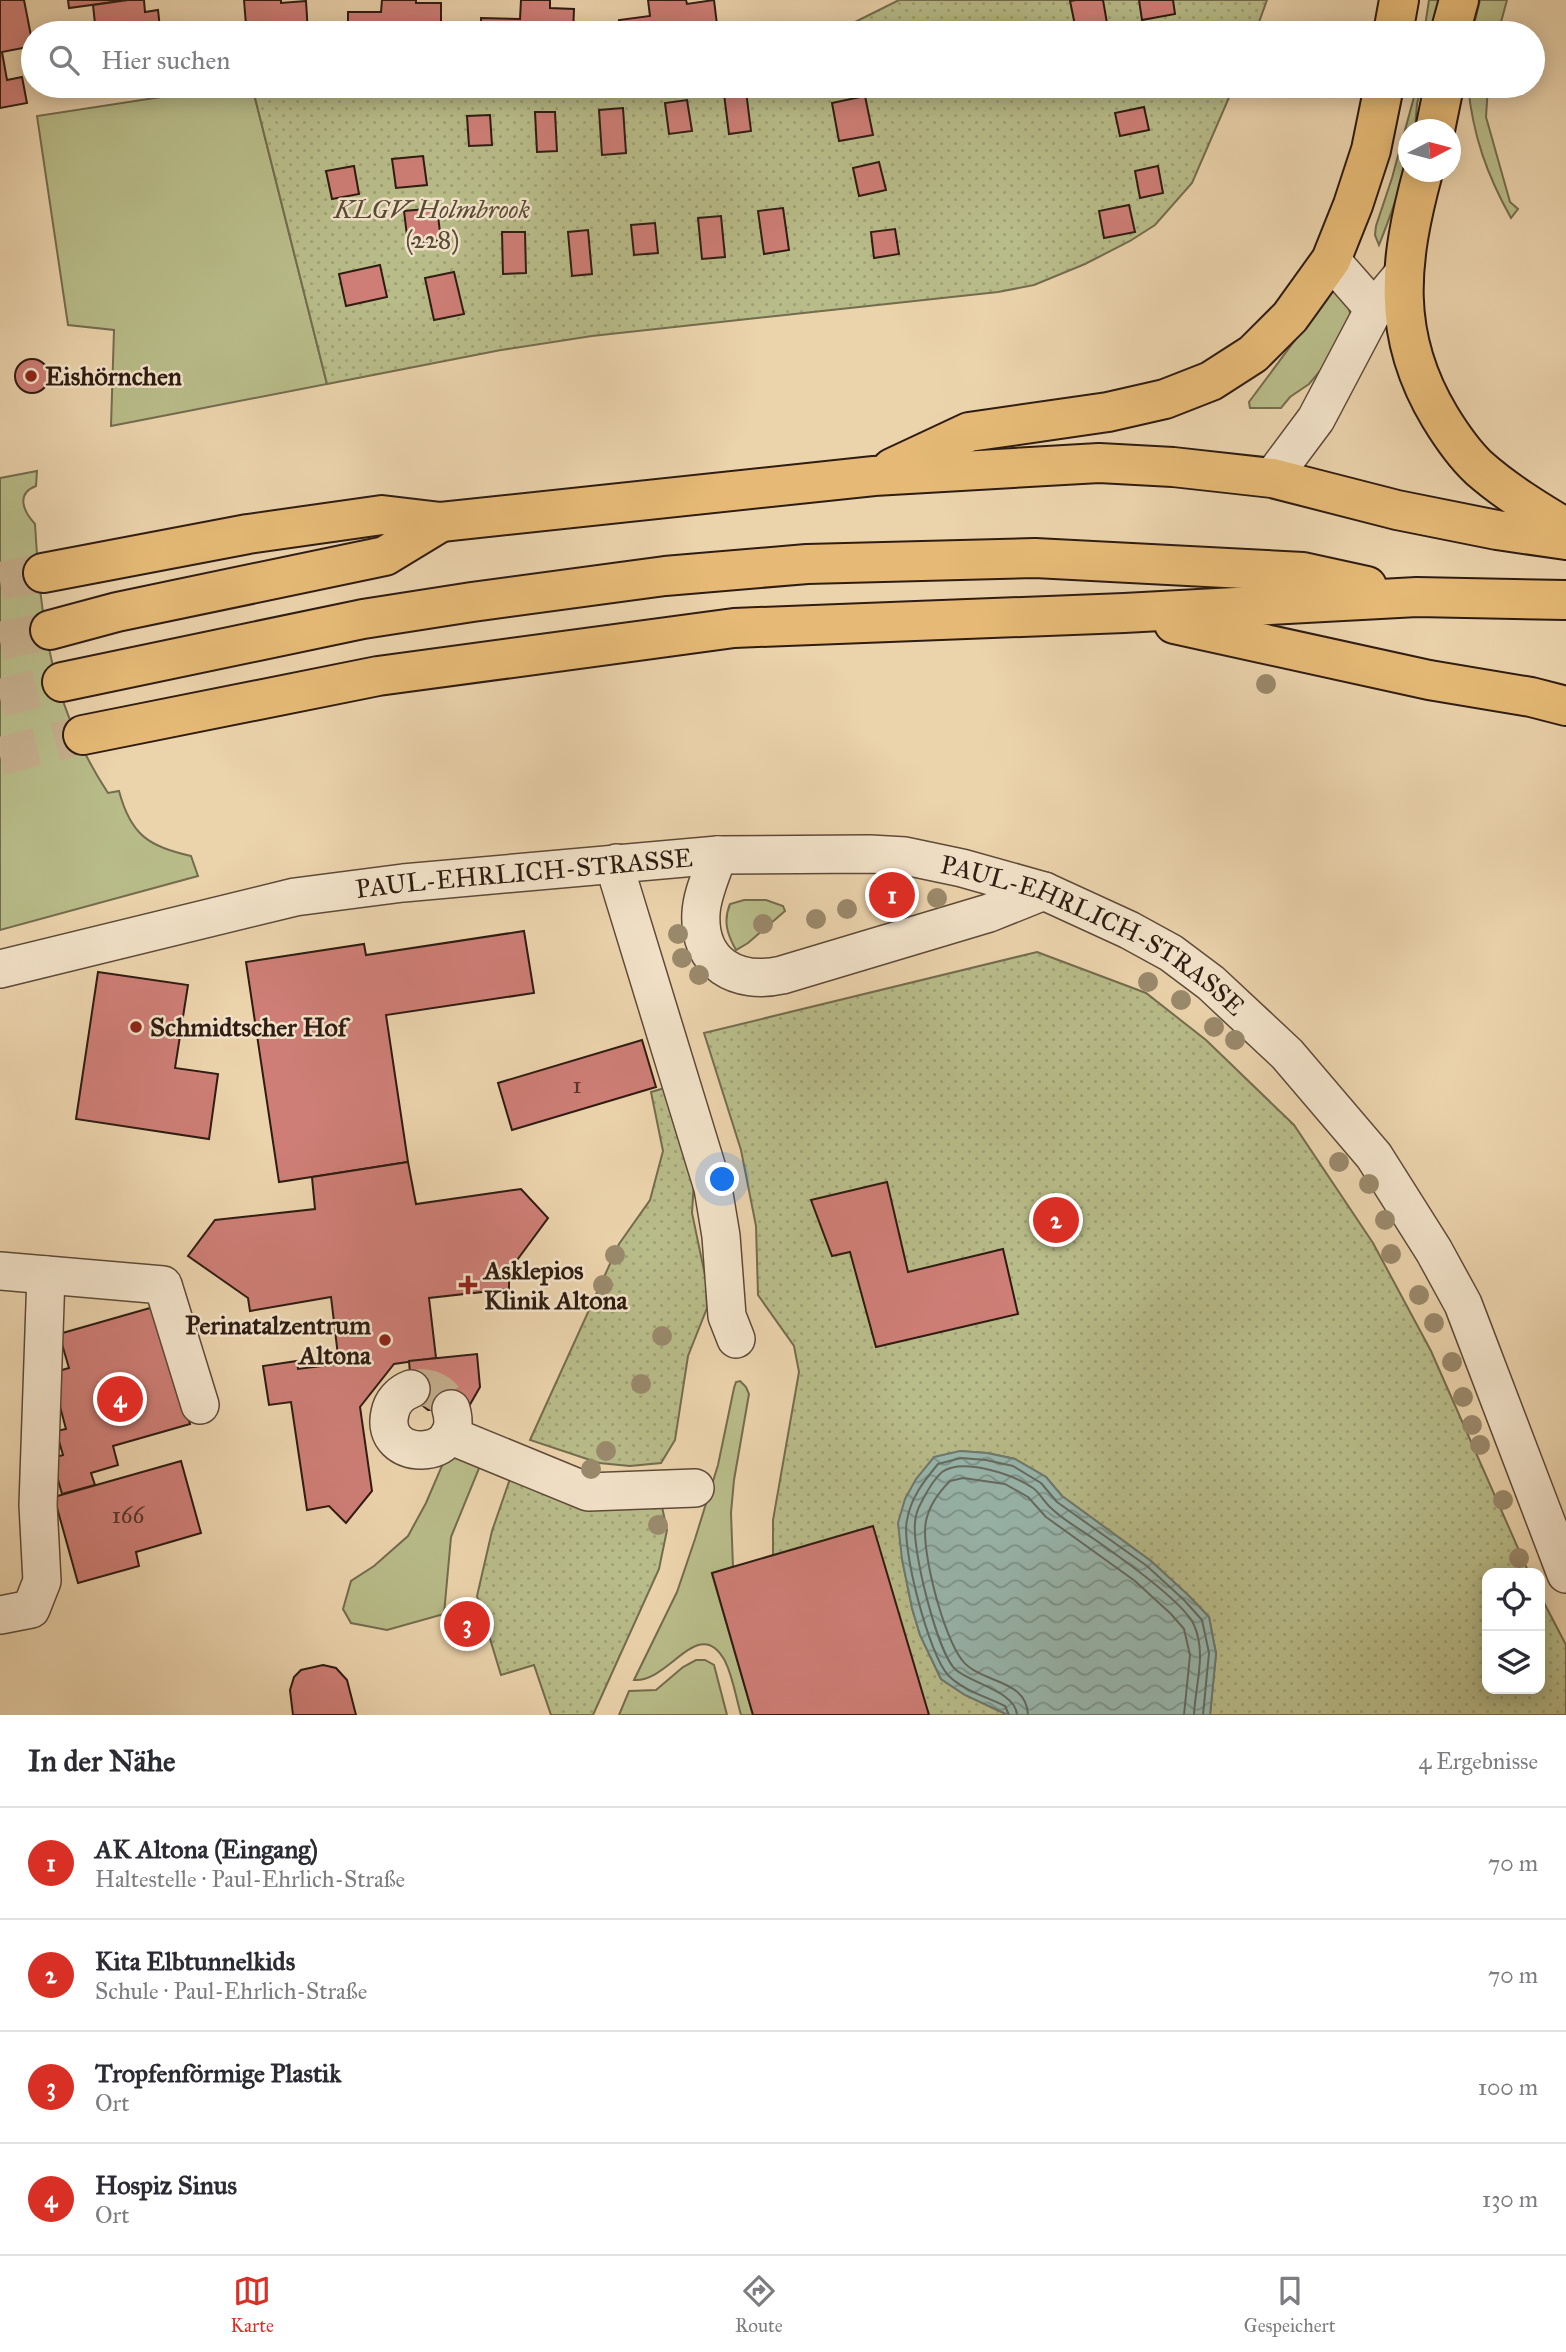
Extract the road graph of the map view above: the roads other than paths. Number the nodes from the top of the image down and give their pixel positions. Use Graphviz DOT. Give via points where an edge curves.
graph roads {
  1 [pos="1399,0"];
  2 [pos="1459,0"];
  3 [pos="1395,21"];
  4 [pos="1453,21"];
  5 [pos="1382,98"];
  6 [pos="1442,98"];
  7 [pos="1437,119"];
  8 [pos="1420,182"];
  9 [pos="1331,260"];
  10 [pos="1404,273"];
  11 [pos="1374,309"];
  12 [pos="874,476"];
  13 [pos="1272,478"];
  14 [pos="440,522"];
  15 [pos="1566,528"];
  16 [pos="1566,540"];
  17 [pos="43,573"];
  18 [pos="1417,597"];
  19 [pos="1566,600"];
  20 [pos="1124,613"];
  21 [pos="50,630"];
  22 [pos="62,682"];
  23 [pos="1566,706"];
  24 [pos="83,735"];
  25 [pos="718,855"];
  26 [pos="617,863"];
  27 [pos="1044,891"];
  28 [pos="0,969"];
  29 [pos="0,1271"];
  30 [pos="46,1275"];
  31 [pos="736,1339"];
  32 [pos="411,1389"];
  33 [pos="200,1405"];
  34 [pos="695,1488"];
  35 [pos="1566,1574"];
  36 [pos="0,1615"];
  1 -- 3 [label="highway"];
  2 -- 4 [label="highway"];
  5 -- 9 [label="highway" via="1371,150"];
  6 -- 7 [label="highway"];
  8 -- 10 [label="highway"];
  9 -- 11 [label="street"];
  9 -- 12 [label="highway" via="1290,317 1253,354 1211,381 1165,399 1108,412 969,432"];
  10 -- 11 [label="street"];
  10 -- 15 [label="highway" via="1406,334 1416,370 1442,421 1478,467"];
  11 -- 13 [label="street" via="1316,419"];
  12 -- 13 [label="highway" via="1099,463"];
  12 -- 14 [label="highway"];
  13 -- 16 [label="highway" via="1397,510"];
  14 -- 17 [label="highway" via="382,515 248,534"];
  14 -- 21 [label="highway" via="385,556"];
  18 -- 19 [label="highway"];
  18 -- 20 [label="highway"];
  18 -- 22 [label="highway" via="1290,572 1035,558 807,564 665,576 363,619"];
  20 -- 23 [label="highway"];
  20 -- 24 [label="highway" via="734,628 378,676"];
  25 -- 26 [label="street, PAUL-EHRLICH-STRASSE"];
  25 -- 27 [label="street, PAUL-EHRLICH-STRASSE" via="905,856"];
  25 -- 27 [label="street" via="701,909 703,939 729,971 757,979 989,913"];
  26 -- 28 [label="street, PAUL-EHRLICH-STRASSE" via="295,897"];
  26 -- 31 [label="street" via="713,1188 727,1316"];
  27 -- 35 [label="street, PAUL-EHRLICH-STRASSE" via="1171,953 1211,983 1287,1054 1374,1156 1463,1304"];
  29 -- 30 [label="street"];
  30 -- 33 [label="street" via="163,1285"];
  30 -- 36 [label="street" via="38,1505 42,1581 31,1609"];
  32 -- 34 [label="street" via="396,1399 388,1421 398,1442 408,1449 419,1452 441,1445 450,1422 588,1492"];
}
